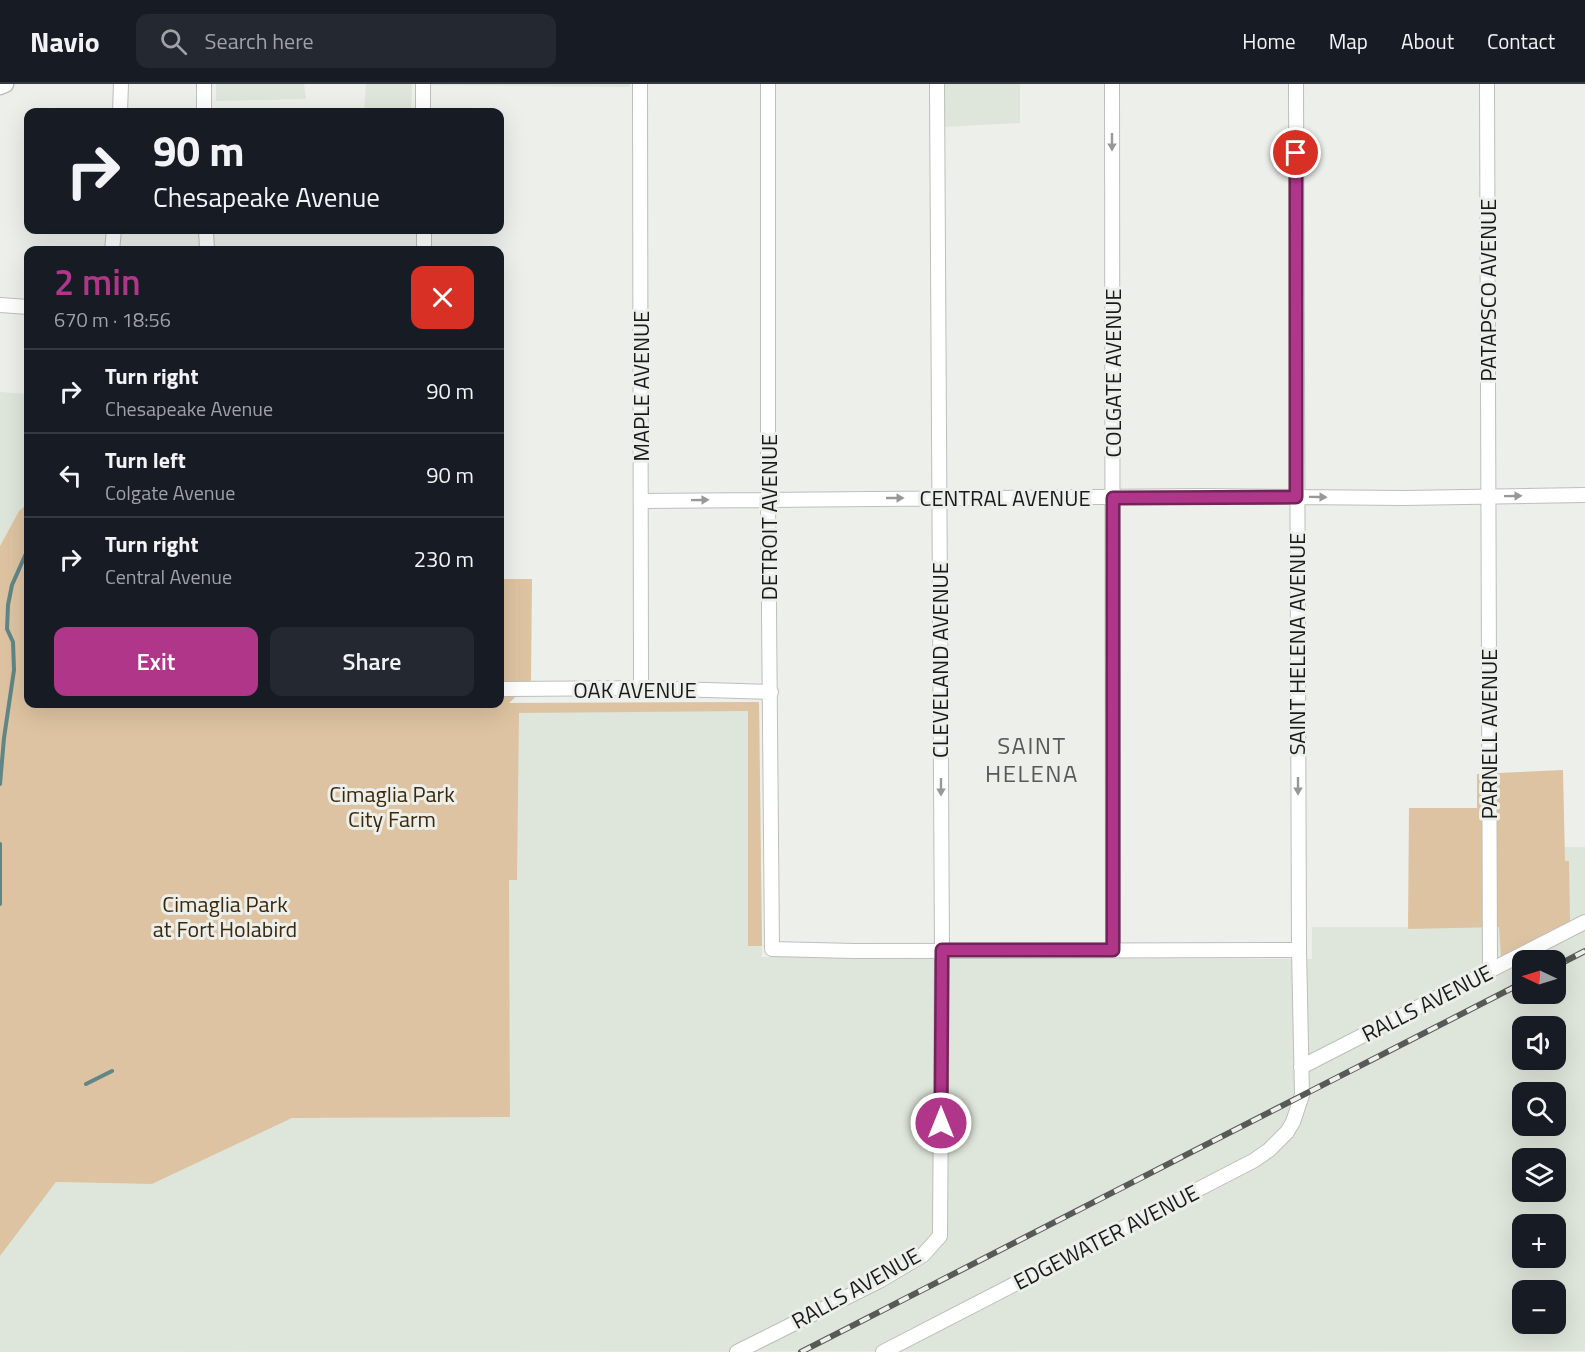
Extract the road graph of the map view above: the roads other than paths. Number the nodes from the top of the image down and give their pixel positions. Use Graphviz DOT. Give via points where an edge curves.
graph roads {
  1 [pos="5,84"];
  2 [pos="122,84"];
  3 [pos="204,84"];
  4 [pos="423,84"];
  5 [pos="640,84"];
  6 [pos="768,84"];
  7 [pos="937,84"];
  8 [pos="1112,84"];
  9 [pos="1296,84"];
  10 [pos="1487,84"];
  11 [pos="0,86"];
  12 [pos="120,108"];
  13 [pos="204,108"];
  14 [pos="423,108"];
  15 [pos="0,305"];
  16 [pos="24,307"];
  17 [pos="1585,495"];
  18 [pos="1296,497"];
  19 [pos="1488,497"];
  20 [pos="939,498"];
  21 [pos="1113,498"];
  22 [pos="768,499"];
  23 [pos="641,501"];
  24 [pos="641,688"];
  25 [pos="504,689"];
  26 [pos="771,692"];
  27 [pos="1585,922"];
  28 [pos="942,950"];
  29 [pos="1113,950"];
  30 [pos="1299,950"];
  31 [pos="1490,972"];
  32 [pos="1301,1067"];
  33 [pos="1302,1095"];
  34 [pos="940,1236"];
  35 [pos="737,1352"];
  36 [pos="883,1352"];
  1 -- 11 [label="main road"];
  2 -- 12 [label="street"];
  3 -- 13 [label="street"];
  4 -- 14 [label="street"];
  5 -- 23 [label="street, MAPLE AVENUE"];
  6 -- 22 [label="street, DETROIT AVENUE"];
  7 -- 20 [label="street, CLEVELAND AVENUE"];
  8 -- 21 [label="street, COLGATE AVENUE, one-way"];
  9 -- 18 [label="street, SAINT HELENA AVENUE"];
  10 -- 19 [label="street, PATAPSCO AVENUE"];
  15 -- 16 [label="street"];
  19 -- 17 [label="street, CENTRAL AVENUE, one-way"];
  18 -- 19 [label="street, CENTRAL AVENUE, one-way"];
  18 -- 21 [label="street, CENTRAL AVENUE"];
  18 -- 30 [label="street, SAINT HELENA AVENUE, one-way"];
  19 -- 31 [label="street, PARNELL AVENUE"];
  20 -- 21 [label="street, CENTRAL AVENUE"];
  22 -- 20 [label="street, CENTRAL AVENUE, one-way"];
  20 -- 28 [label="street, CLEVELAND AVENUE, one-way"];
  21 -- 29 [label="street, COLGATE AVENUE"];
  23 -- 22 [label="street, CENTRAL AVENUE, one-way"];
  22 -- 26 [label="street, DETROIT AVENUE"];
  23 -- 24 [label="street, MAPLE AVENUE"];
  24 -- 25 [label="street, OAK AVENUE"];
  24 -- 26 [label="street, OAK AVENUE"];
  26 -- 28 [label="street, DETROIT AVENUE" via="772,949"];
  27 -- 31 [label="street, RALLS AVENUE"];
  28 -- 29 [label="street"];
  28 -- 34 [label="street, CLEVELAND AVENUE"];
  29 -- 30 [label="street"];
  30 -- 32 [label="street, SAINT HELENA AVENUE"];
  31 -- 32 [label="street, RALLS AVENUE"];
  32 -- 33 [label="street, SAINT HELENA AVENUE"];
  33 -- 36 [label="street, EDGEWATER AVENUE" via="1287,1132 1253,1161"];
  34 -- 35 [label="street, RALLS AVENUE" via="923,1255 889,1275"];
}
